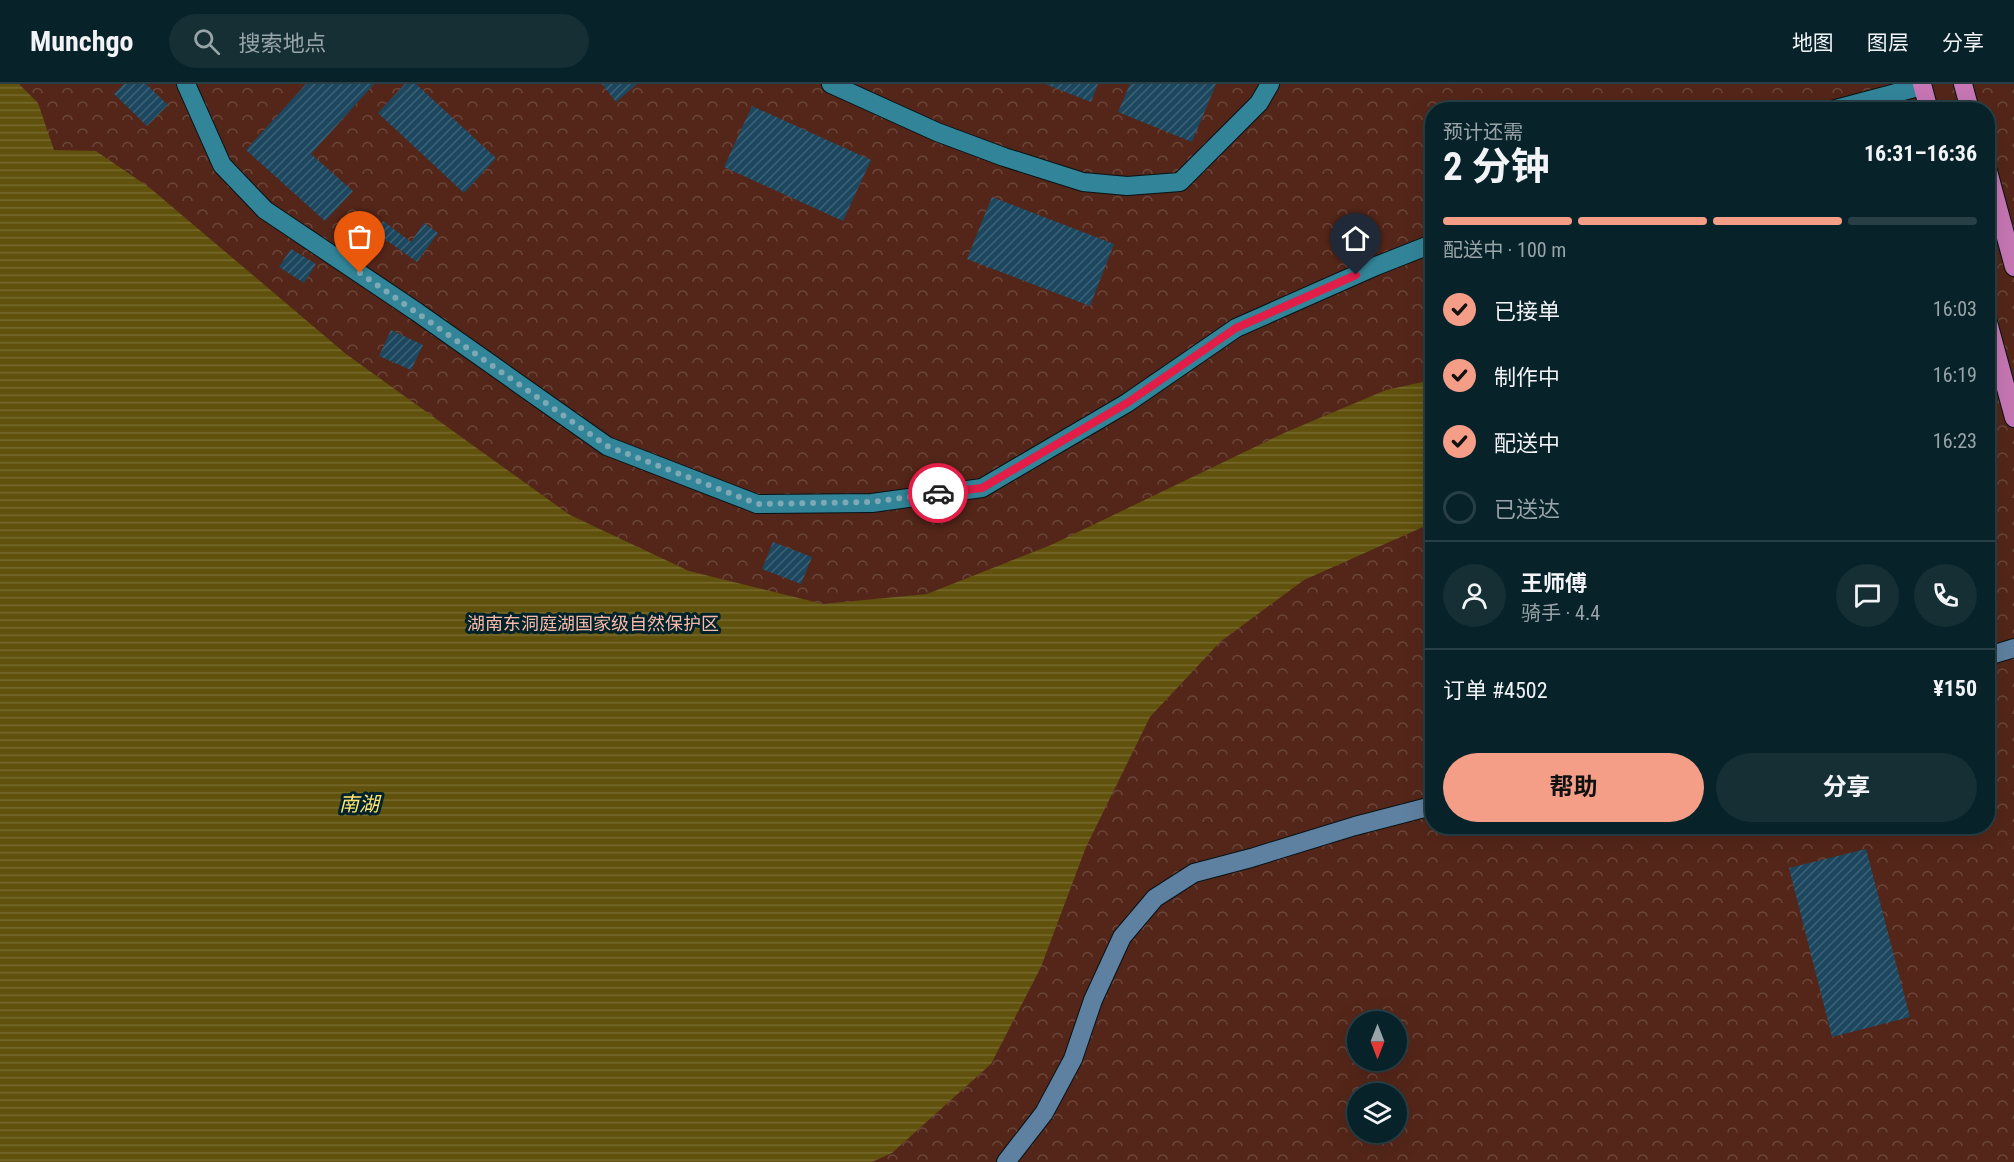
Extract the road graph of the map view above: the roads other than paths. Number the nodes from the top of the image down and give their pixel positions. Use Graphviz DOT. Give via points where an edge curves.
graph roads {
  1 [pos="186,84"];
  2 [pos="1270,84"];
  3 [pos="1963,84"];
  4 [pos="1922,85"];
  5 [pos="843,87"];
  6 [pos="1861,102"];
  7 [pos="1927,102"];
  8 [pos="1968,102"];
  9 [pos="1995,197"];
  10 [pos="1425,247"];
  11 [pos="2014,267"];
  12 [pos="1995,348"];
  13 [pos="2014,418"];
  14 [pos="2014,648"];
  15 [pos="1995,654"];
  16 [pos="1425,808"];
  17 [pos="1006,1162"];
  1 -- 10 [label="street" via="222,165 265,210 607,446 758,504 872,502 982,488 1127,403 1236,328"];
  2 -- 5 [label="street" via="1259,103 1180,182 1127,186 1083,182 1004,157 937,132"];
  3 -- 8 [label="highway"];
  4 -- 6 [label="street"];
  4 -- 7 [label="highway"];
  9 -- 11 [label="highway"];
  12 -- 13 [label="highway"];
  14 -- 15 [label="main road"];
  16 -- 17 [label="main road" via="1194,873 1155,898 1122,937 1093,1000 1073,1059 1044,1113"];
}
